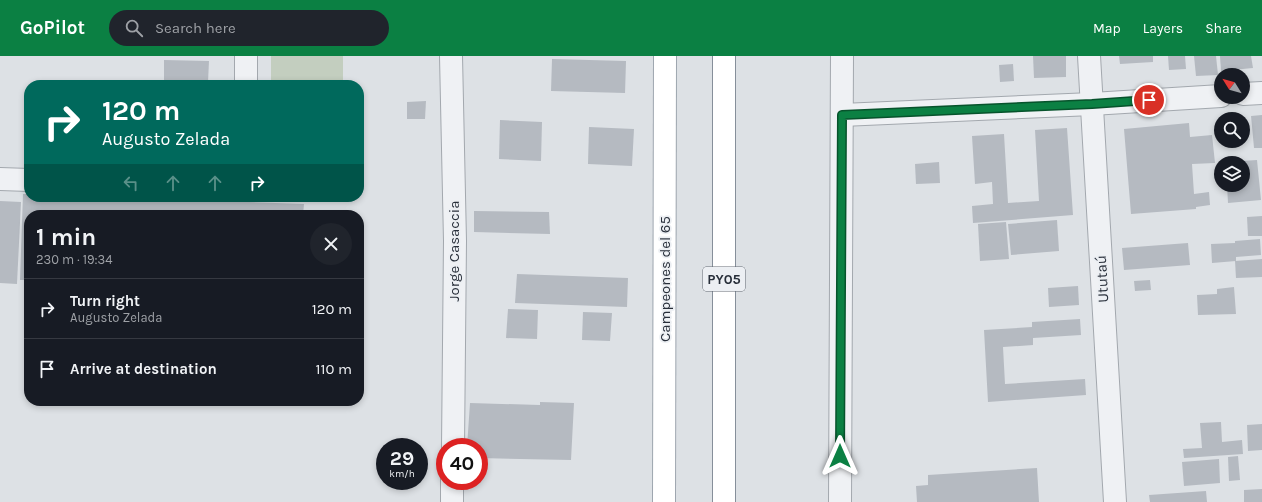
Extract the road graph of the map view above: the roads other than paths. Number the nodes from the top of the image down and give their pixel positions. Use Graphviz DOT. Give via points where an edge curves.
graph roads {
  1 [pos="246,56"];
  2 [pos="451,56"];
  3 [pos="665,56"];
  4 [pos="724,56"];
  5 [pos="842,56"];
  6 [pos="1089,56"];
  7 [pos="246,80"];
  8 [pos="1262,93"];
  9 [pos="1250,94"];
  10 [pos="1214,96"];
  11 [pos="1092,104"];
  12 [pos="842,115"];
  13 [pos="0,179"];
  14 [pos="24,180"];
  15 [pos="453,438"];
  16 [pos="452,490"];
  17 [pos="452,502"];
  18 [pos="664,502"];
  19 [pos="724,502"];
  20 [pos="840,502"];
  21 [pos="1115,502"];
  1 -- 7 [label="street"];
  2 -- 15 [label="street, Jorge Casaccia" via="455,241"];
  3 -- 18 [label="main road, Campeones del 65"];
  4 -- 19 [label="main road, PY05"];
  5 -- 12 [label="street"];
  6 -- 11 [label="street, Ututaú"];
  8 -- 9 [label="street"];
  10 -- 11 [label="street"];
  11 -- 12 [label="street"];
  11 -- 21 [label="street, Ututaú"];
  12 -- 20 [label="street"];
  13 -- 14 [label="street"];
  16 -- 17 [label="street"];
}
